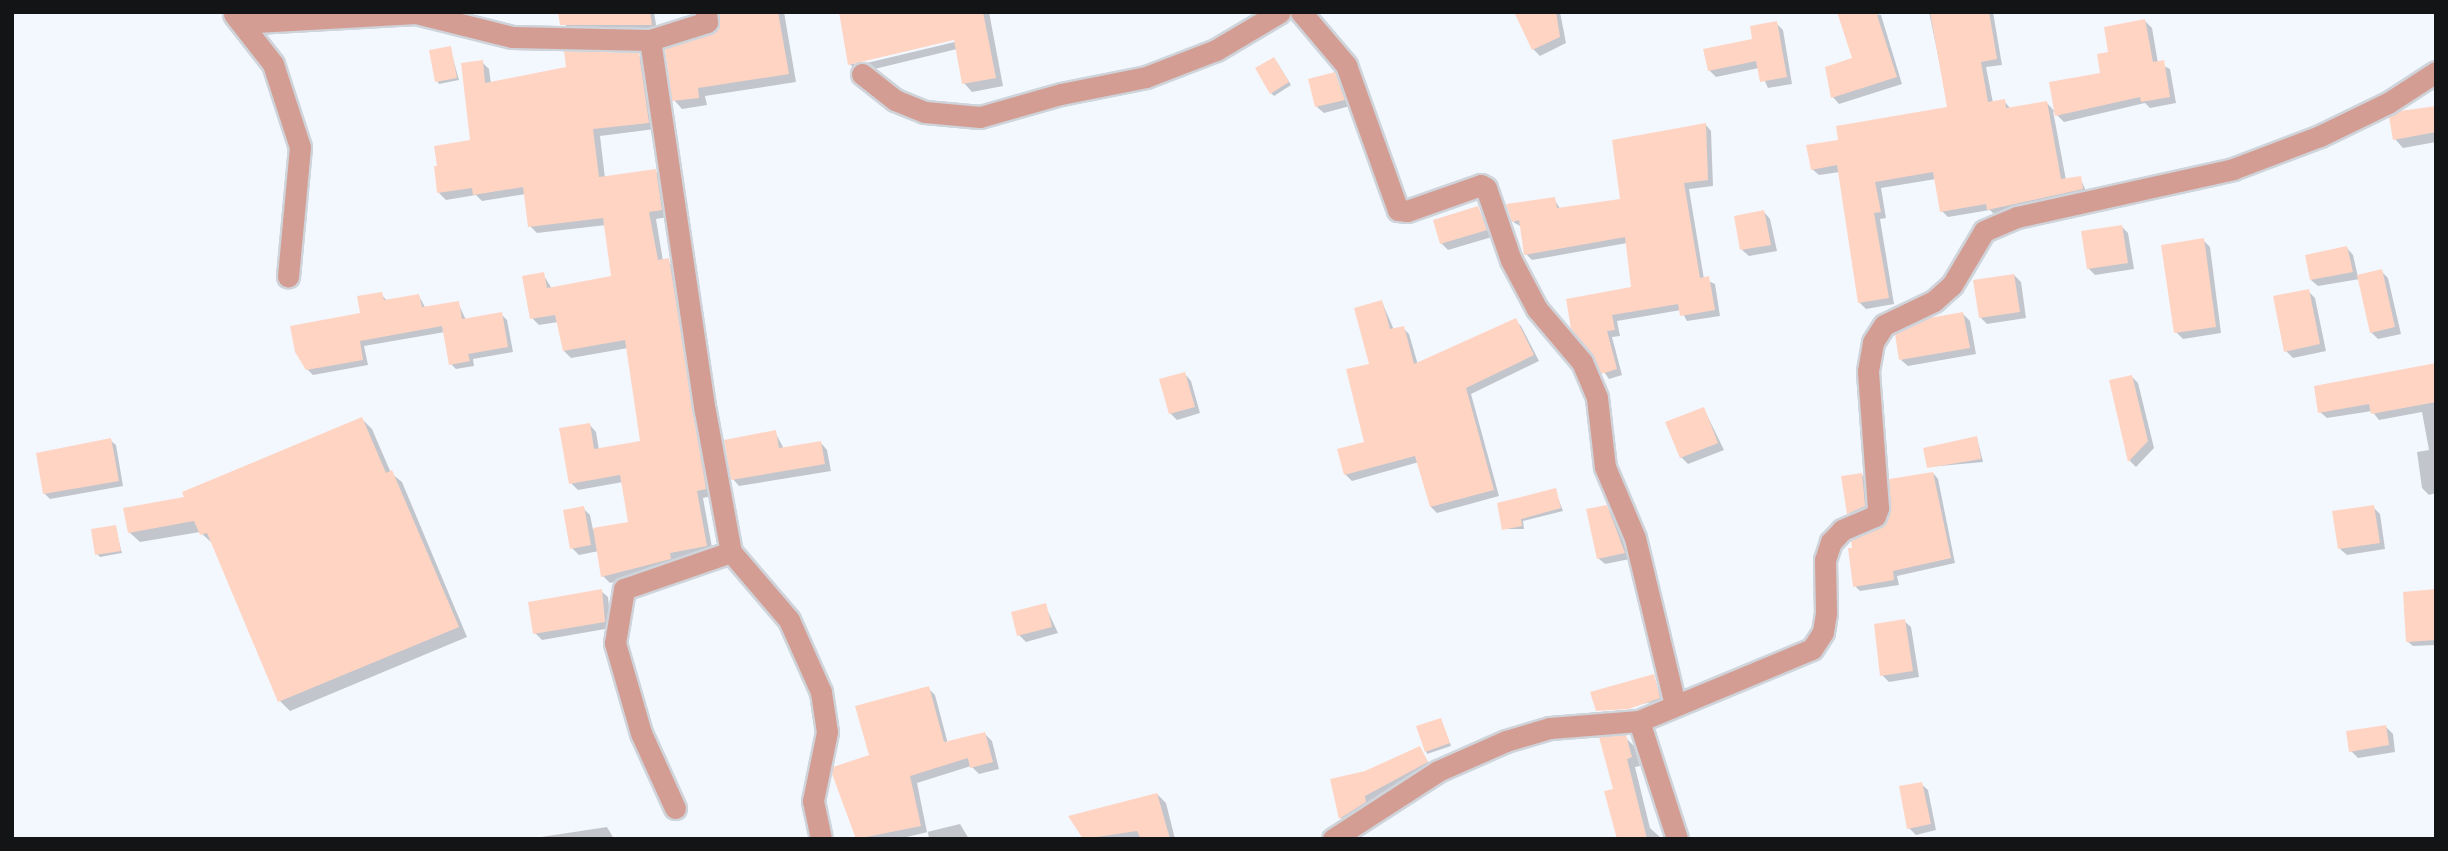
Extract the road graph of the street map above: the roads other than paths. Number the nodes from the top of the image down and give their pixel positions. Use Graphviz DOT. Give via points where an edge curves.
graph roads {
  1 [pos="235,12"];
  2 [pos="706,12"];
  3 [pos="1280,12"];
  4 [pos="1301,12"];
  5 [pos="650,40"];
  6 [pos="2436,72"];
  7 [pos="862,74"];
  8 [pos="288,276"];
  9 [pos="731,552"];
  10 [pos="1675,705"];
  11 [pos="1639,721"];
  12 [pos="675,808"];
  13 [pos="821,839"];
  14 [pos="1333,839"];
  15 [pos="1677,839"];
  1 -- 5 [label="street" via="256,22 416,13 512,37"];
  1 -- 8 [label="street" via="273,64 300,146"];
  2 -- 5 [label="street" via="707,22"];
  3 -- 7 [label="street" via="1216,50 1146,77 980,117 925,112 895,100"];
  4 -- 10 [label="street" via="1346,65 1398,209 1408,211 1486,188 1511,260 1537,309 1582,362 1597,398 1605,467 1635,538"];
  5 -- 9 [label="street" via="705,411"];
  6 -- 10 [label="street" via="2388,103 2320,136 2233,169 2017,217 1984,231 1952,285 1934,301 1884,325 1873,342 1868,372 1878,508 1875,516 1842,530 1831,542 1825,560 1826,613 1812,649"];
  9 -- 12 [label="street" via="624,589 615,643 641,733"];
  9 -- 13 [label="street" via="789,620 821,692 827,732 813,801"];
  10 -- 11 [label="street"];
  11 -- 14 [label="street" via="1550,728 1506,741 1438,771"];
  11 -- 15 [label="street"];
}
